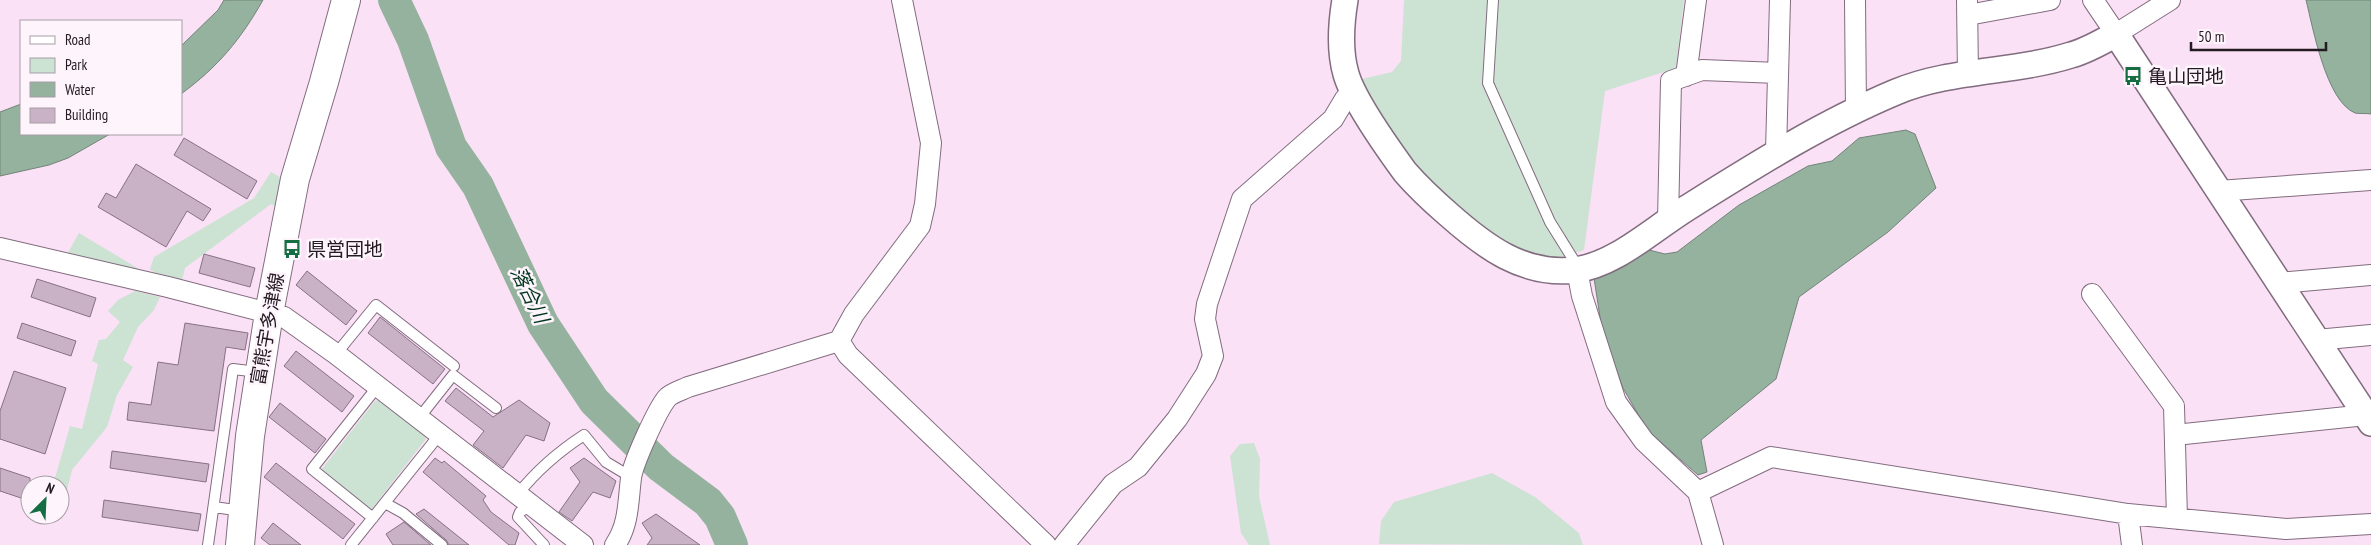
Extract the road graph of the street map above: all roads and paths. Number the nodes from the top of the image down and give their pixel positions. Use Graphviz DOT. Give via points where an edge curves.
graph roads {
  1 [pos="346,0"];
  2 [pos="902,0"];
  3 [pos="1346,0"];
  4 [pos="1494,0"];
  5 [pos="1696,0"];
  6 [pos="1780,0"];
  7 [pos="1855,0"];
  8 [pos="2050,0"];
  9 [pos="2093,0"];
  10 [pos="2170,0"];
  11 [pos="1968,8"];
  12 [pos="2116,34"];
  13 [pos="1778,73"];
  14 [pos="1968,75"];
  15 [pos="1686,76"];
  16 [pos="1354,90"];
  17 [pos="1856,111"];
  18 [pos="1776,152"];
  19 [pos="2371,180"];
  20 [pos="2218,191"];
  21 [pos="1668,221"];
  22 [pos="0,248"];
  23 [pos="1577,270"];
  24 [pos="2371,275"];
  25 [pos="2279,283"];
  26 [pos="2092,294"];
  27 [pos="269,313"];
  28 [pos="2371,335"];
  29 [pos="2316,340"];
  30 [pos="839,341"];
  31 [pos="336,354"];
  32 [pos="454,366"];
  33 [pos="260,372"];
  34 [pos="378,386"];
  35 [pos="496,408"];
  36 [pos="419,418"];
  37 [pos="2368,419"];
  38 [pos="440,434"];
  39 [pos="2175,435"];
  40 [pos="631,477"];
  41 [pos="1698,492"];
  42 [pos="524,500"];
  43 [pos="385,503"];
  44 [pos="214,507"];
  45 [pos="242,511"];
  46 [pos="2128,514"];
  47 [pos="373,518"];
  48 [pos="2177,519"];
  49 [pos="2371,524"];
  50 [pos="208,545"];
  51 [pos="240,545"];
  52 [pos="352,545"];
  53 [pos="442,545"];
  54 [pos="543,545"];
  55 [pos="583,545"];
  56 [pos="615,545"];
  57 [pos="1046,545"];
  58 [pos="1064,545"];
  59 [pos="1713,545"];
  60 [pos="2132,545"];
  1 -- 27 [label="main road, 富熊宇多津線" via="295,179"];
  2 -- 30 [label="street" via="931,143 925,204 920,226 854,314"];
  3 -- 16 [label="street" via="1341,28 1342,47 1346,74"];
  4 -- 23 [label="lane" via="1488,83 1550,222"];
  5 -- 15 [label="street"];
  6 -- 13 [label="street"];
  7 -- 17 [label="street"];
  8 -- 11 [label="street"];
  9 -- 12 [label="street"];
  10 -- 12 [label="street"];
  11 -- 14 [label="street"];
  12 -- 14 [label="street" via="2070,55"];
  12 -- 20 [label="street"];
  13 -- 15 [label="street" via="1702,70"];
  13 -- 18 [label="street"];
  14 -- 17 [label="street" via="1896,92"];
  15 -- 21 [label="street" via="1671,81"];
  16 -- 23 [label="street" via="1407,174 1484,244 1506,258 1532,268"];
  16 -- 58 [label="street" via="1333,119 1242,199 1207,304 1205,319 1213,356 1206,374 1177,419 1138,467 1113,484"];
  17 -- 18 [label="street"];
  18 -- 21 [label="street"];
  19 -- 20 [label="street"];
  20 -- 25 [label="street"];
  21 -- 23 [label="street" via="1624,252"];
  22 -- 27 [label="street"];
  23 -- 41 [label="street" via="1582,296 1616,402 1644,441"];
  24 -- 25 [label="street"];
  25 -- 29 [label="street"];
  26 -- 39 [label="street" via="2174,406"];
  27 -- 31 [label="street" via="284,317"];
  27 -- 33 [label="main road, 富熊宇多津線"];
  28 -- 29 [label="street"];
  29 -- 37 [label="street"];
  30 -- 40 [label="street" via="668,396"];
  30 -- 57 [label="street" via="848,355"];
  31 -- 32 [label="lane" via="376,305"];
  31 -- 34 [label="street"];
  33 -- 44 [label="lane" via="233,369"];
  33 -- 45 [label="main road, 富熊宇多津線"];
  34 -- 36 [label="street"];
  34 -- 47 [label="lane" via="312,469"];
  35 -- 36 [label="lane" via="454,375"];
  36 -- 38 [label="street"];
  37 -- 39 [label="street"];
  38 -- 42 [label="street"];
  38 -- 43 [label="lane"];
  39 -- 48 [label="street"];
  40 -- 42 [label="lane" via="606,462 584,435 536,471"];
  40 -- 56 [label="street" via="622,536"];
  41 -- 46 [label="street" via="1771,457"];
  41 -- 59 [label="street"];
  42 -- 54 [label="lane" via="518,517"];
  42 -- 55 [label="street"];
  43 -- 47 [label="lane"];
  43 -- 53 [label="lane" via="403,513"];
  44 -- 45 [label="lane"];
  44 -- 50 [label="lane"];
  45 -- 51 [label="main road, 富熊宇多津線"];
  46 -- 48 [label="street"];
  46 -- 60 [label="street"];
  47 -- 52 [label="lane"];
  48 -- 49 [label="street" via="2286,528"];
}
